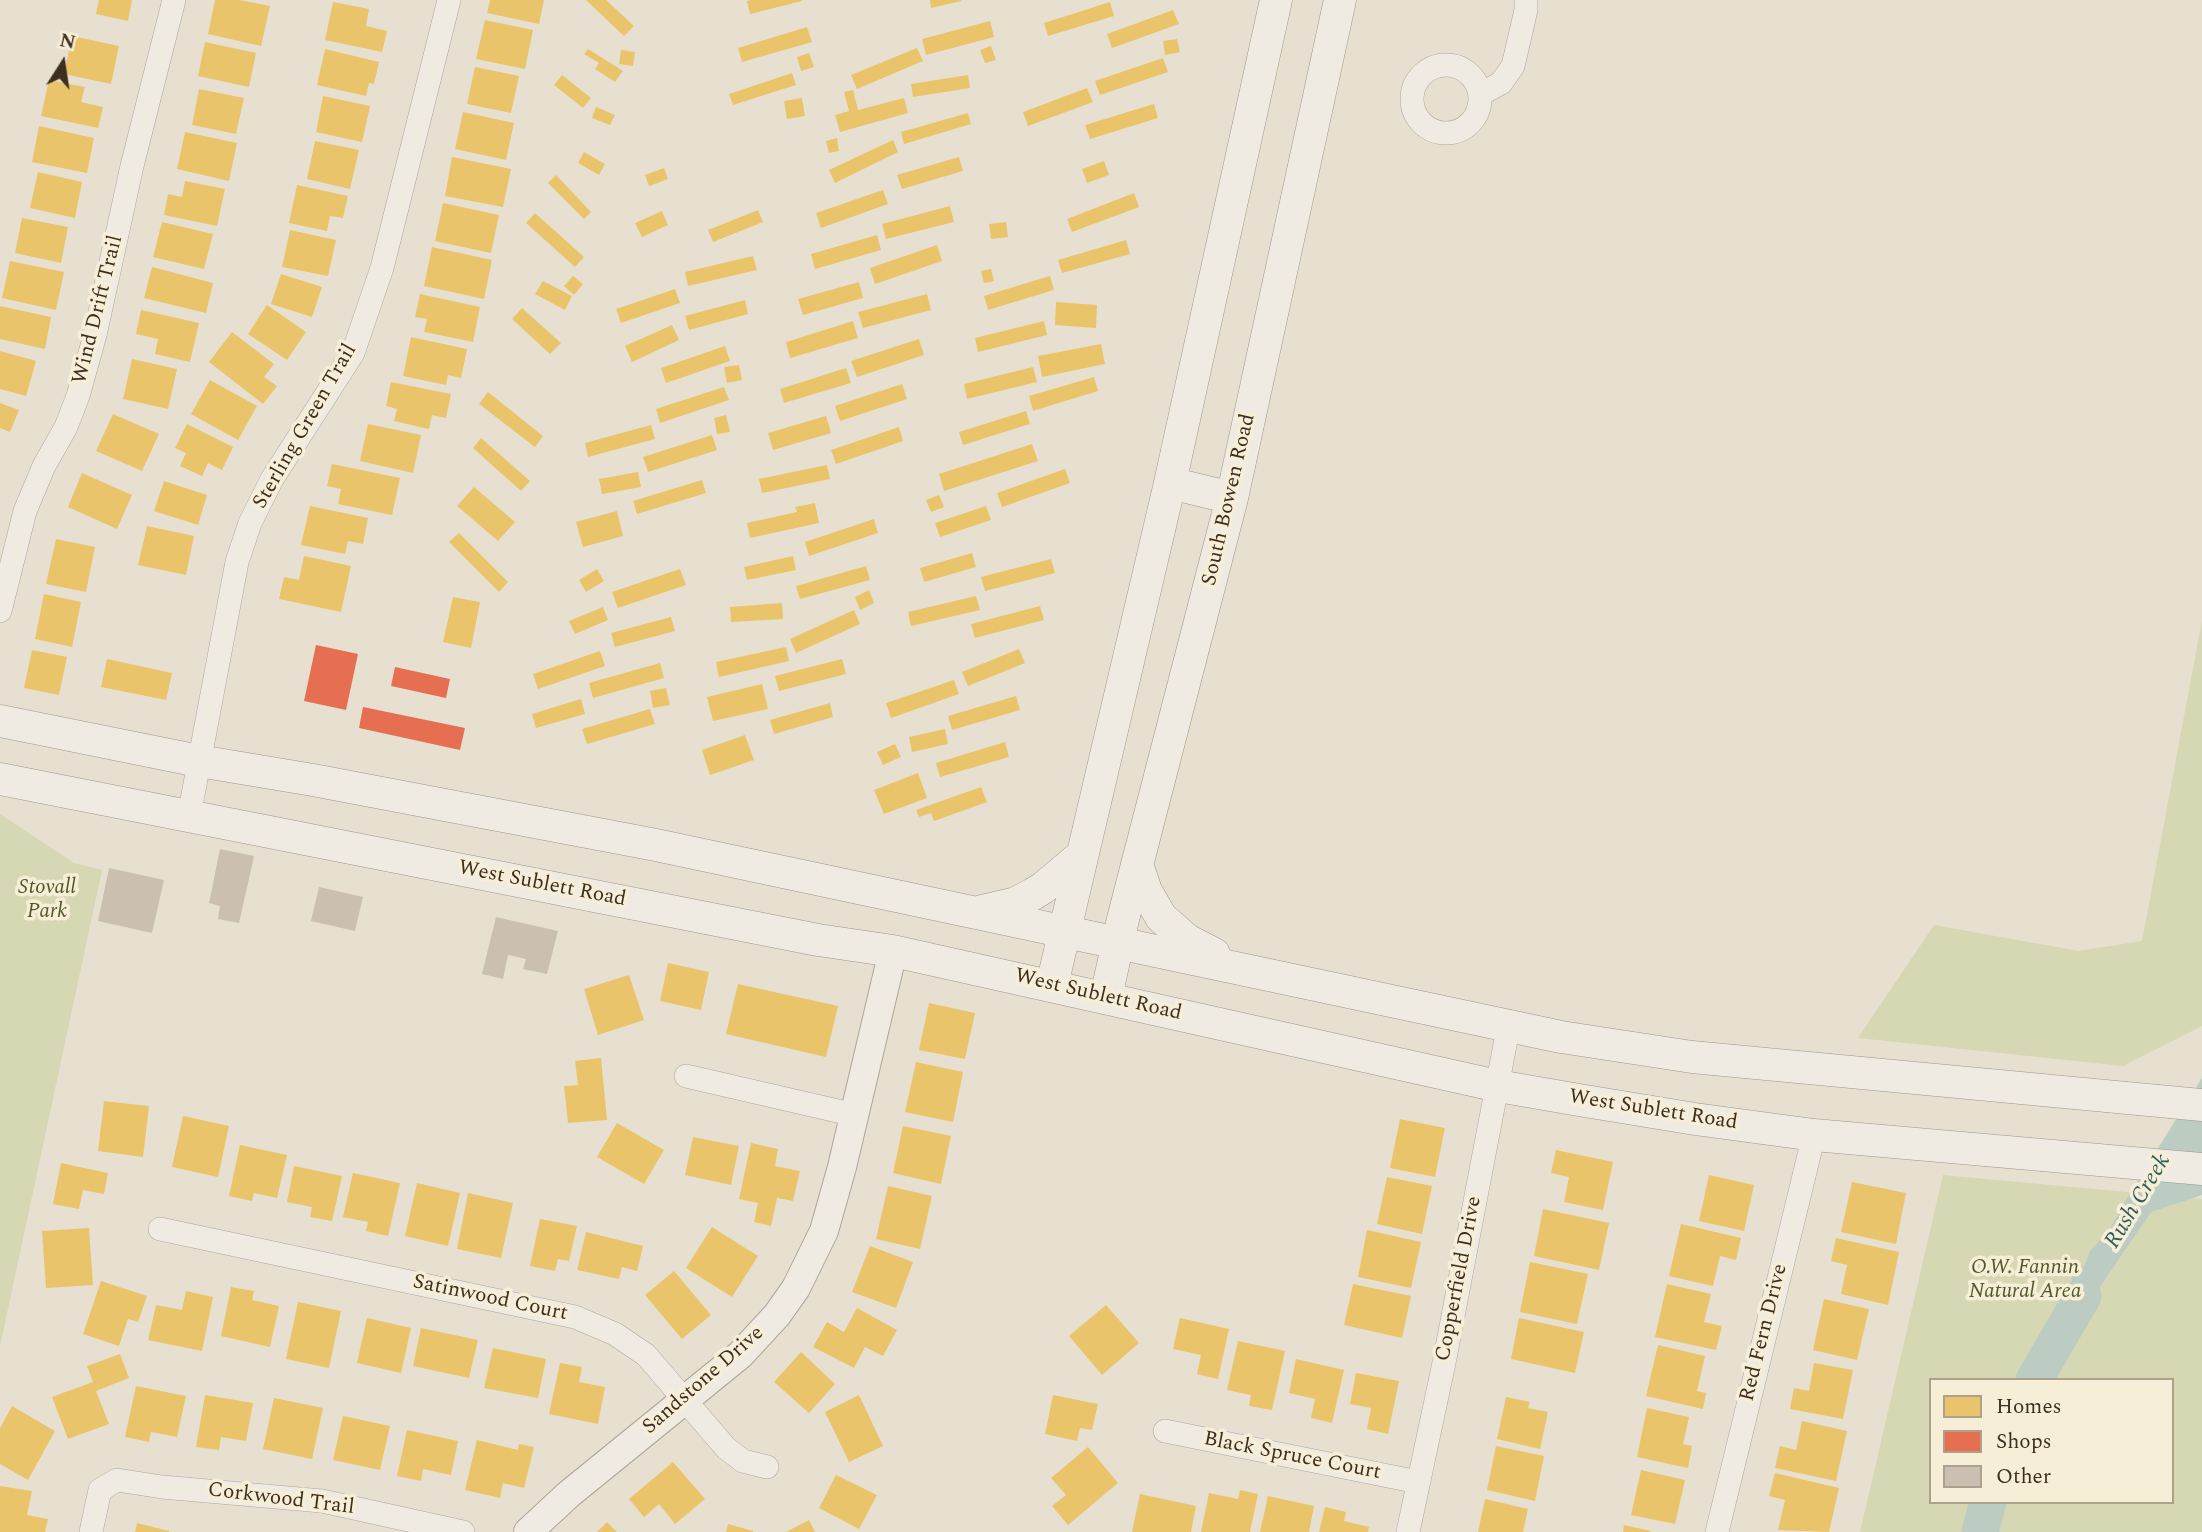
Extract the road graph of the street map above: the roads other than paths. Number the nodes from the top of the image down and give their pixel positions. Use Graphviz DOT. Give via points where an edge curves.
graph roads {
  1 [pos="174,0"];
  2 [pos="449,0"];
  3 [pos="1276,0"];
  4 [pos="1340,0"];
  5 [pos="1526,0"];
  6 [pos="1480,94"];
  7 [pos="1170,483"];
  8 [pos="1232,498"];
  9 [pos="0,611"];
  10 [pos="0,721"];
  11 [pos="200,761"];
  12 [pos="0,779"];
  13 [pos="189,816"];
  14 [pos="1082,855"];
  15 [pos="1138,864"];
  16 [pos="975,913"];
  17 [pos="1064,931"];
  18 [pos="1117,943"];
  19 [pos="893,951"];
  20 [pos="1247,970"];
  21 [pos="1052,985"];
  22 [pos="1106,997"];
  23 [pos="1509,1024"];
  24 [pos="686,1076"];
  25 [pos="1499,1086"];
  26 [pos="2202,1105"];
  27 [pos="855,1115"];
  28 [pos="1814,1135"];
  29 [pos="2202,1169"];
  30 [pos="160,1229"];
  31 [pos="686,1400"];
  32 [pos="1165,1431"];
  33 [pos="767,1466"];
  34 [pos="1418,1482"];
  35 [pos="91,1532"];
  36 [pos="463,1532"];
  37 [pos="528,1532"];
  38 [pos="1408,1532"];
  39 [pos="1717,1532"];
  1 -- 9 [label="street, Wind Drift Trail" via="78,396 25,511"];
  2 -- 11 [label="street, Sterling Green Trail" via="382,268 353,353 272,479 237,562"];
  3 -- 7 [label="main road"];
  4 -- 8 [label="main road, South Bowen Road"];
  5 -- 6 [label="street" via="1513,65 1501,83"];
  7 -- 8 [label="main road"];
  7 -- 14 [label="main road"];
  8 -- 15 [label="main road, South Bowen Road"];
  10 -- 11 [label="main road"];
  11 -- 13 [label="street, Sterling Green Trail"];
  11 -- 16 [label="main road" via="629,840"];
  12 -- 13 [label="main road, West Sublett Road"];
  13 -- 19 [label="main road, West Sublett Road"];
  14 -- 16 [label="main road" via="1043,888 1016,903"];
  14 -- 17 [label="main road"];
  15 -- 18 [label="main road, South Bowen Road"];
  15 -- 20 [label="main road" via="1161,917 1187,940"];
  16 -- 17 [label="main road"];
  17 -- 18 [label="main road"];
  17 -- 21 [label="main road"];
  18 -- 20 [label="main road"];
  18 -- 22 [label="main road, South Bowen Road"];
  19 -- 21 [label="main road, West Sublett Road"];
  19 -- 27 [label="street, Sandstone Drive"];
  20 -- 23 [label="main road"];
  21 -- 22 [label="main road, West Sublett Road"];
  22 -- 25 [label="main road, West Sublett Road"];
  23 -- 25 [label="street, Copperfield Drive"];
  23 -- 26 [label="main road" via="1692,1057"];
  24 -- 27 [label="street"];
  25 -- 28 [label="main road, West Sublett Road"];
  25 -- 34 [label="street, Copperfield Drive"];
  27 -- 31 [label="street, Sandstone Drive" via="824,1231 796,1288 740,1355"];
  28 -- 29 [label="main road, West Sublett Road"];
  28 -- 39 [label="street, Red Fern Drive"];
  30 -- 31 [label="street, Satinwood Court" via="575,1317 615,1334 646,1355"];
  31 -- 33 [label="street, Satinwood Court" via="726,1448 743,1461"];
  31 -- 37 [label="street, Sandstone Drive"];
  32 -- 34 [label="street, Black Spruce Court"];
  34 -- 38 [label="street, Copperfield Drive"];
  35 -- 36 [label="street, Corkwood Trail" via="100,1490 117,1480 322,1501"];
}
